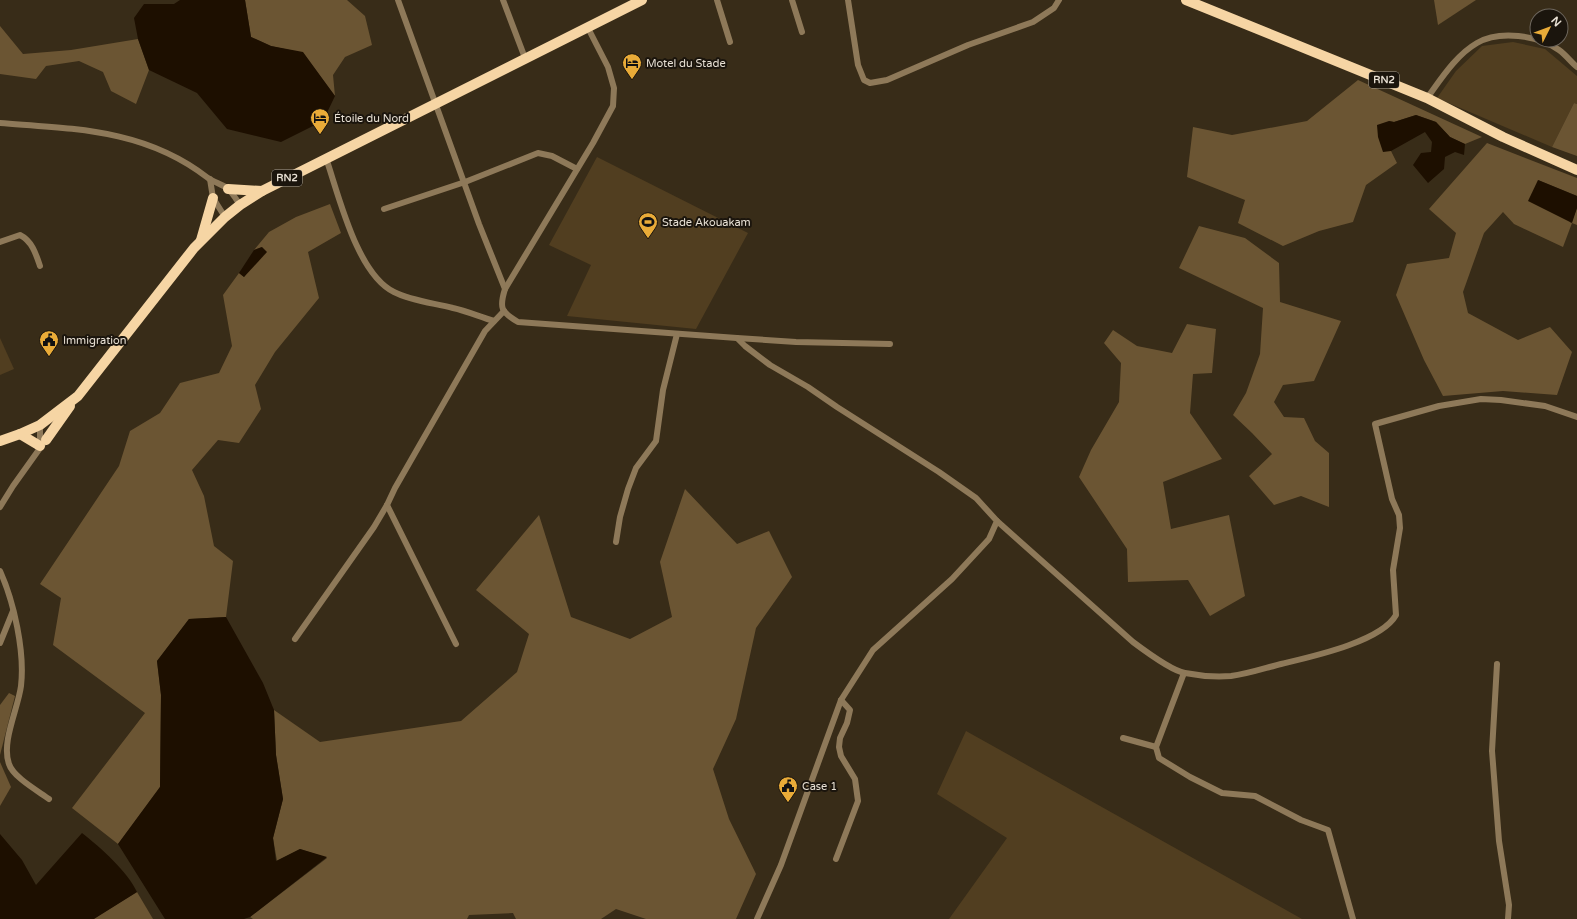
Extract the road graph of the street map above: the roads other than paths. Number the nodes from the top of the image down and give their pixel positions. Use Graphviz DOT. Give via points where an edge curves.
graph roads {
  1 [pos="398,0"];
  2 [pos="504,0"];
  3 [pos="642,0"];
  4 [pos="717,0"];
  5 [pos="792,0"];
  6 [pos="848,0"];
  7 [pos="1059,0"];
  8 [pos="1186,0"];
  9 [pos="588,28"];
  10 [pos="802,32"];
  11 [pos="730,42"];
  12 [pos="525,58"];
  13 [pos="1577,67"];
  14 [pos="1427,98"];
  15 [pos="436,103"];
  16 [pos="0,123"];
  17 [pos="326,158"];
  18 [pos="577,169"];
  19 [pos="1577,170"];
  20 [pos="210,179"];
  21 [pos="464,182"];
  22 [pos="228,189"];
  23 [pos="262,191"];
  24 [pos="213,198"];
  25 [pos="240,204"];
  26 [pos="384,209"];
  27 [pos="225,217"];
  28 [pos="201,241"];
  29 [pos="0,242"];
  30 [pos="40,266"];
  31 [pos="505,289"];
  32 [pos="504,311"];
  33 [pos="494,321"];
  34 [pos="677,334"];
  35 [pos="737,338"];
  36 [pos="890,344"];
  37 [pos="78,396"];
  38 [pos="1577,416"];
  39 [pos="44,422"];
  40 [pos="20,434"];
  41 [pos="0,441"];
  42 [pos="42,444"];
  43 [pos="387,505"];
  44 [pos="0,507"];
  45 [pos="997,521"];
  46 [pos="616,542"];
  47 [pos="0,571"];
  48 [pos="13,611"];
  49 [pos="295,639"];
  50 [pos="0,643"];
  51 [pos="456,644"];
  52 [pos="1497,664"];
  53 [pos="1184,673"];
  54 [pos="841,700"];
  55 [pos="1123,738"];
  56 [pos="1156,747"];
  57 [pos="49,799"];
  58 [pos="836,859"];
  59 [pos="757,919"];
  60 [pos="1353,919"];
  61 [pos="1508,919"];
  1 -- 15 [label="street"];
  2 -- 12 [label="street"];
  3 -- 9 [label="highway, RN2"];
  4 -- 11 [label="street"];
  5 -- 10 [label="street"];
  6 -- 7 [label="street" via="858,65 864,80 870,83 887,80 968,44 1033,22 1054,8"];
  8 -- 14 [label="highway, RN2"];
  9 -- 12 [label="highway, RN2"];
  9 -- 18 [label="street" via="608,67 614,88 613,106"];
  12 -- 15 [label="highway, RN2"];
  13 -- 14 [label="street" via="1559,50 1545,42 1507,36 1492,37 1477,43 1461,56"];
  14 -- 19 [label="highway, RN2" via="1503,137"];
  15 -- 17 [label="highway, RN2"];
  15 -- 21 [label="street"];
  16 -- 20 [label="street" via="87,130 120,136 167,153"];
  17 -- 23 [label="highway, RN2"];
  17 -- 33 [label="street" via="360,254 381,282 393,292 406,297"];
  18 -- 21 [label="street" via="545,153 538,153"];
  18 -- 31 [label="street"];
  20 -- 22 [label="street"];
  20 -- 24 [label="street"];
  21 -- 26 [label="street"];
  21 -- 31 [label="street"];
  22 -- 23 [label="highway"];
  22 -- 25 [label="street"];
  23 -- 25 [label="highway, RN2"];
  24 -- 27 [label="street"];
  24 -- 28 [label="highway"];
  25 -- 27 [label="highway, RN2"];
  27 -- 28 [label="highway, RN2"];
  28 -- 37 [label="highway, RN2"];
  29 -- 30 [label="street" via="20,235 26,238 34,249"];
  31 -- 32 [label="street" via="501,302"];
  32 -- 33 [label="street"];
  32 -- 34 [label="street" via="518,322"];
  33 -- 43 [label="street" via="478,344"];
  34 -- 35 [label="street"];
  34 -- 46 [label="street" via="663,390 656,441 636,468 626,496"];
  35 -- 36 [label="street"];
  35 -- 45 [label="street" via="770,364 970,493"];
  37 -- 39 [label="highway, RN2"];
  37 -- 42 [label="highway"];
  38 -- 53 [label="street" via="1545,406 1481,399 1440,406 1375,424 1399,522 1393,570 1396,615 1393,620 1368,637 1342,648 1251,672 1231,676"];
  39 -- 40 [label="highway, RN2"];
  39 -- 42 [label="street"];
  39 -- 42 [label="street" via="48,429"];
  40 -- 41 [label="highway, RN2"];
  40 -- 42 [label="highway"];
  42 -- 44 [label="street"];
  43 -- 49 [label="street"];
  43 -- 51 [label="street"];
  45 -- 53 [label="street" via="1134,642 1154,657"];
  45 -- 54 [label="street" via="989,539 952,579 873,650"];
  47 -- 48 [label="street"];
  48 -- 50 [label="street"];
  48 -- 57 [label="street" via="20,650 21,686 8,737 7,758 17,775"];
  52 -- 61 [label="street" via="1492,751 1498,841 1509,905"];
  53 -- 56 [label="street"];
  54 -- 58 [label="street" via="850,710 839,747 841,756 855,779 858,801"];
  54 -- 59 [label="street" via="781,865"];
  55 -- 56 [label="street"];
  56 -- 60 [label="street" via="1159,758 1222,793 1254,796 1301,820 1328,830"];
}
